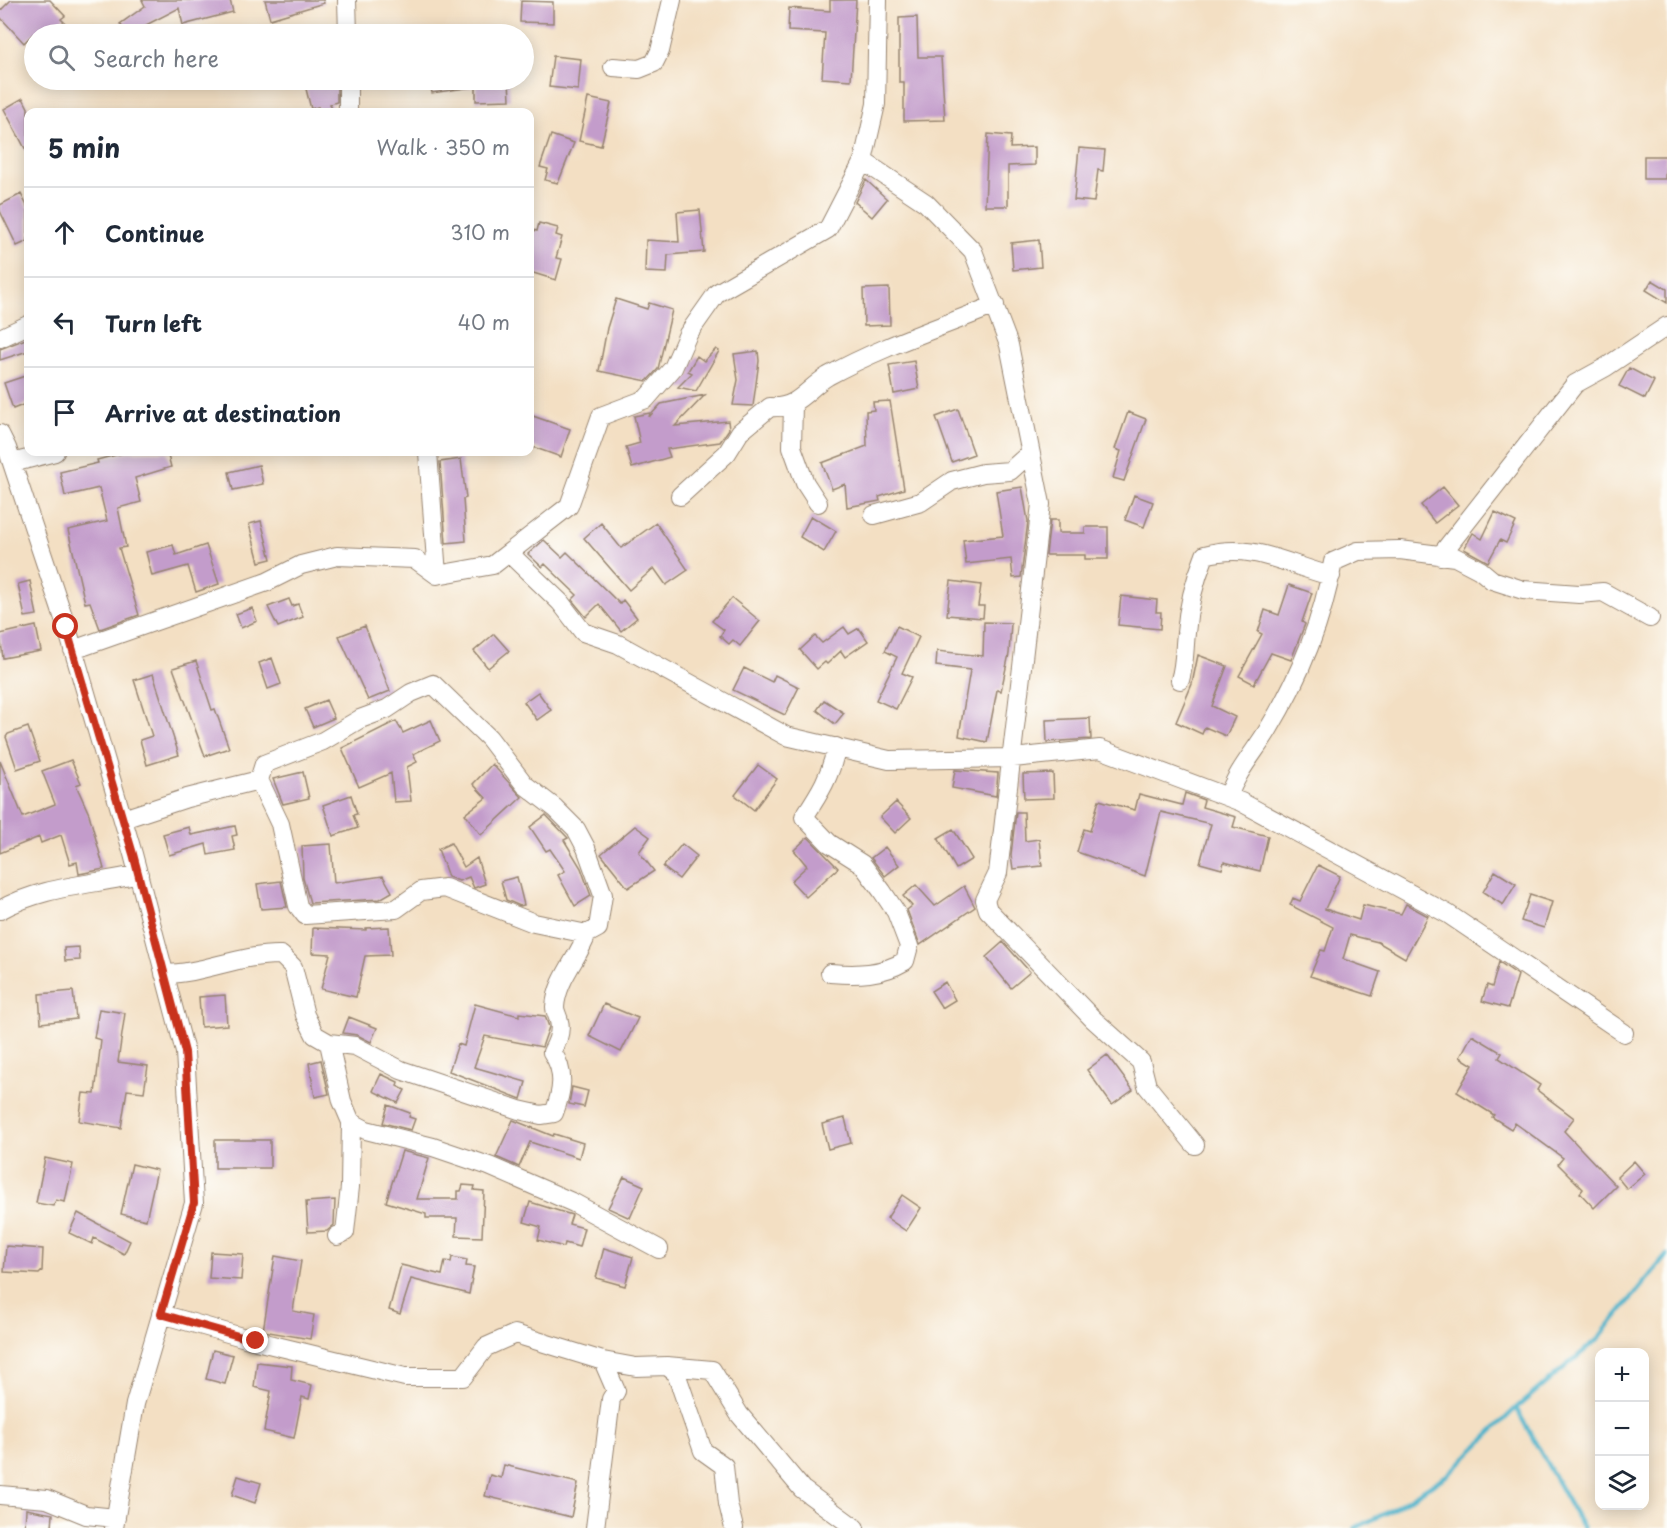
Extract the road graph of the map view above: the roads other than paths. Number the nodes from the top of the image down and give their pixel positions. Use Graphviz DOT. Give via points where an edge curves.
graph roads {
  1 [pos="347,0"];
  2 [pos="672,0"];
  3 [pos="878,0"];
  4 [pos="348,24"];
  5 [pos="613,67"];
  6 [pos="348,90"];
  7 [pos="348,108"];
  8 [pos="863,161"];
  9 [pos="995,305"];
  10 [pos="1667,326"];
  11 [pos="24,328"];
  12 [pos="0,338"];
  13 [pos="793,404"];
  14 [pos="0,434"];
  15 [pos="1030,453"];
  16 [pos="41,456"];
  17 [pos="428,456"];
  18 [pos="12,464"];
  19 [pos="680,496"];
  20 [pos="818,503"];
  21 [pos="874,515"];
  22 [pos="509,553"];
  23 [pos="1440,555"];
  24 [pos="437,575"];
  25 [pos="1330,576"];
  26 [pos="1650,618"];
  27 [pos="73,650"];
  28 [pos="1180,680"];
  29 [pos="836,747"];
  30 [pos="1013,758"];
  31 [pos="259,780"];
  32 [pos="1228,797"];
  33 [pos="123,819"];
  34 [pos="139,874"];
  35 [pos="0,910"];
  36 [pos="587,934"];
  37 [pos="830,973"];
  38 [pos="164,974"];
  39 [pos="1624,1033"];
  40 [pos="328,1043"];
  41 [pos="351,1122"];
  42 [pos="1195,1145"];
  43 [pos="337,1236"];
  44 [pos="659,1249"];
  45 [pos="161,1314"];
  46 [pos="603,1361"];
  47 [pos="667,1366"];
  48 [pos="0,1495"];
  49 [pos="115,1523"];
  50 [pos="595,1528"];
  51 [pos="734,1528"];
  52 [pos="855,1528"];
  1 -- 4 [label="street"];
  2 -- 5 [label="street" via="654,63 639,69"];
  3 -- 8 [label="street" via="876,104"];
  6 -- 7 [label="street"];
  8 -- 9 [label="street" via="926,203 973,250"];
  8 -- 22 [label="street" via="828,229 717,293 688,334 673,368 646,399 601,416 569,506"];
  9 -- 13 [label="street" via="863,356 814,384"];
  9 -- 15 [label="street" via="1009,345"];
  10 -- 23 [label="street" via="1575,384"];
  11 -- 12 [label="street"];
  13 -- 19 [label="street" via="770,407 740,432 727,453"];
  13 -- 20 [label="street" via="792,447 805,483"];
  14 -- 18 [label="street"];
  15 -- 21 [label="street" via="1010,471 952,481 921,502"];
  15 -- 30 [label="street" via="1041,504"];
  16 -- 18 [label="street"];
  17 -- 24 [label="street"];
  18 -- 27 [label="street"];
  22 -- 24 [label="street" via="493,565"];
  22 -- 29 [label="street" via="560,602 584,632 618,644 786,735"];
  23 -- 25 [label="street" via="1400,550 1358,551 1333,562"];
  23 -- 26 [label="street" via="1455,556 1492,580 1523,591 1603,592"];
  24 -- 27 [label="street" via="415,559 337,556"];
  25 -- 28 [label="street" via="1252,550 1226,549 1205,555 1194,581"];
  25 -- 32 [label="street" via="1305,663 1267,732 1236,776"];
  27 -- 33 [label="street"];
  29 -- 30 [label="street" via="889,760"];
  29 -- 37 [label="street" via="822,790 804,817 829,843 862,864 896,912 909,946 905,961 888,971 861,975"];
  30 -- 32 [label="street" via="1100,749"];
  30 -- 42 [label="street" via="998,873 986,900 988,910 1141,1062 1148,1086"];
  31 -- 33 [label="street"];
  31 -- 36 [label="street" via="280,824 298,906 305,915 396,909 421,891 445,888 534,923"];
  31 -- 36 [label="street" via="264,764 323,741 433,684 489,738 525,785 576,829 603,896 598,928"];
  32 -- 39 [label="street" via="1448,914"];
  33 -- 34 [label="street"];
  34 -- 35 [label="street" via="69,885"];
  34 -- 38 [label="street"];
  36 -- 40 [label="street" via="581,951 564,975 555,1009 560,1022 559,1038 552,1052 560,1064 562,1081 554,1113 541,1115 519,1110 401,1070 355,1046"];
  38 -- 40 [label="street" via="242,958 281,955 293,967 305,1015 315,1035"];
  38 -- 45 [label="street" via="185,1052 194,1203"];
  40 -- 41 [label="street"];
  41 -- 43 [label="street" via="345,1232"];
  41 -- 44 [label="street" via="366,1130 489,1166 574,1203"];
  45 -- 46 [label="street" via="405,1377 462,1377 486,1347 515,1334"];
  45 -- 49 [label="street" via="135,1404"];
  46 -- 47 [label="street" via="636,1367"];
  46 -- 50 [label="street" via="616,1391 611,1399"];
  47 -- 51 [label="street" via="676,1373 703,1451 724,1466"];
  47 -- 52 [label="street" via="712,1371 739,1414 802,1489"];
  48 -- 49 [label="street" via="47,1499"];
}
